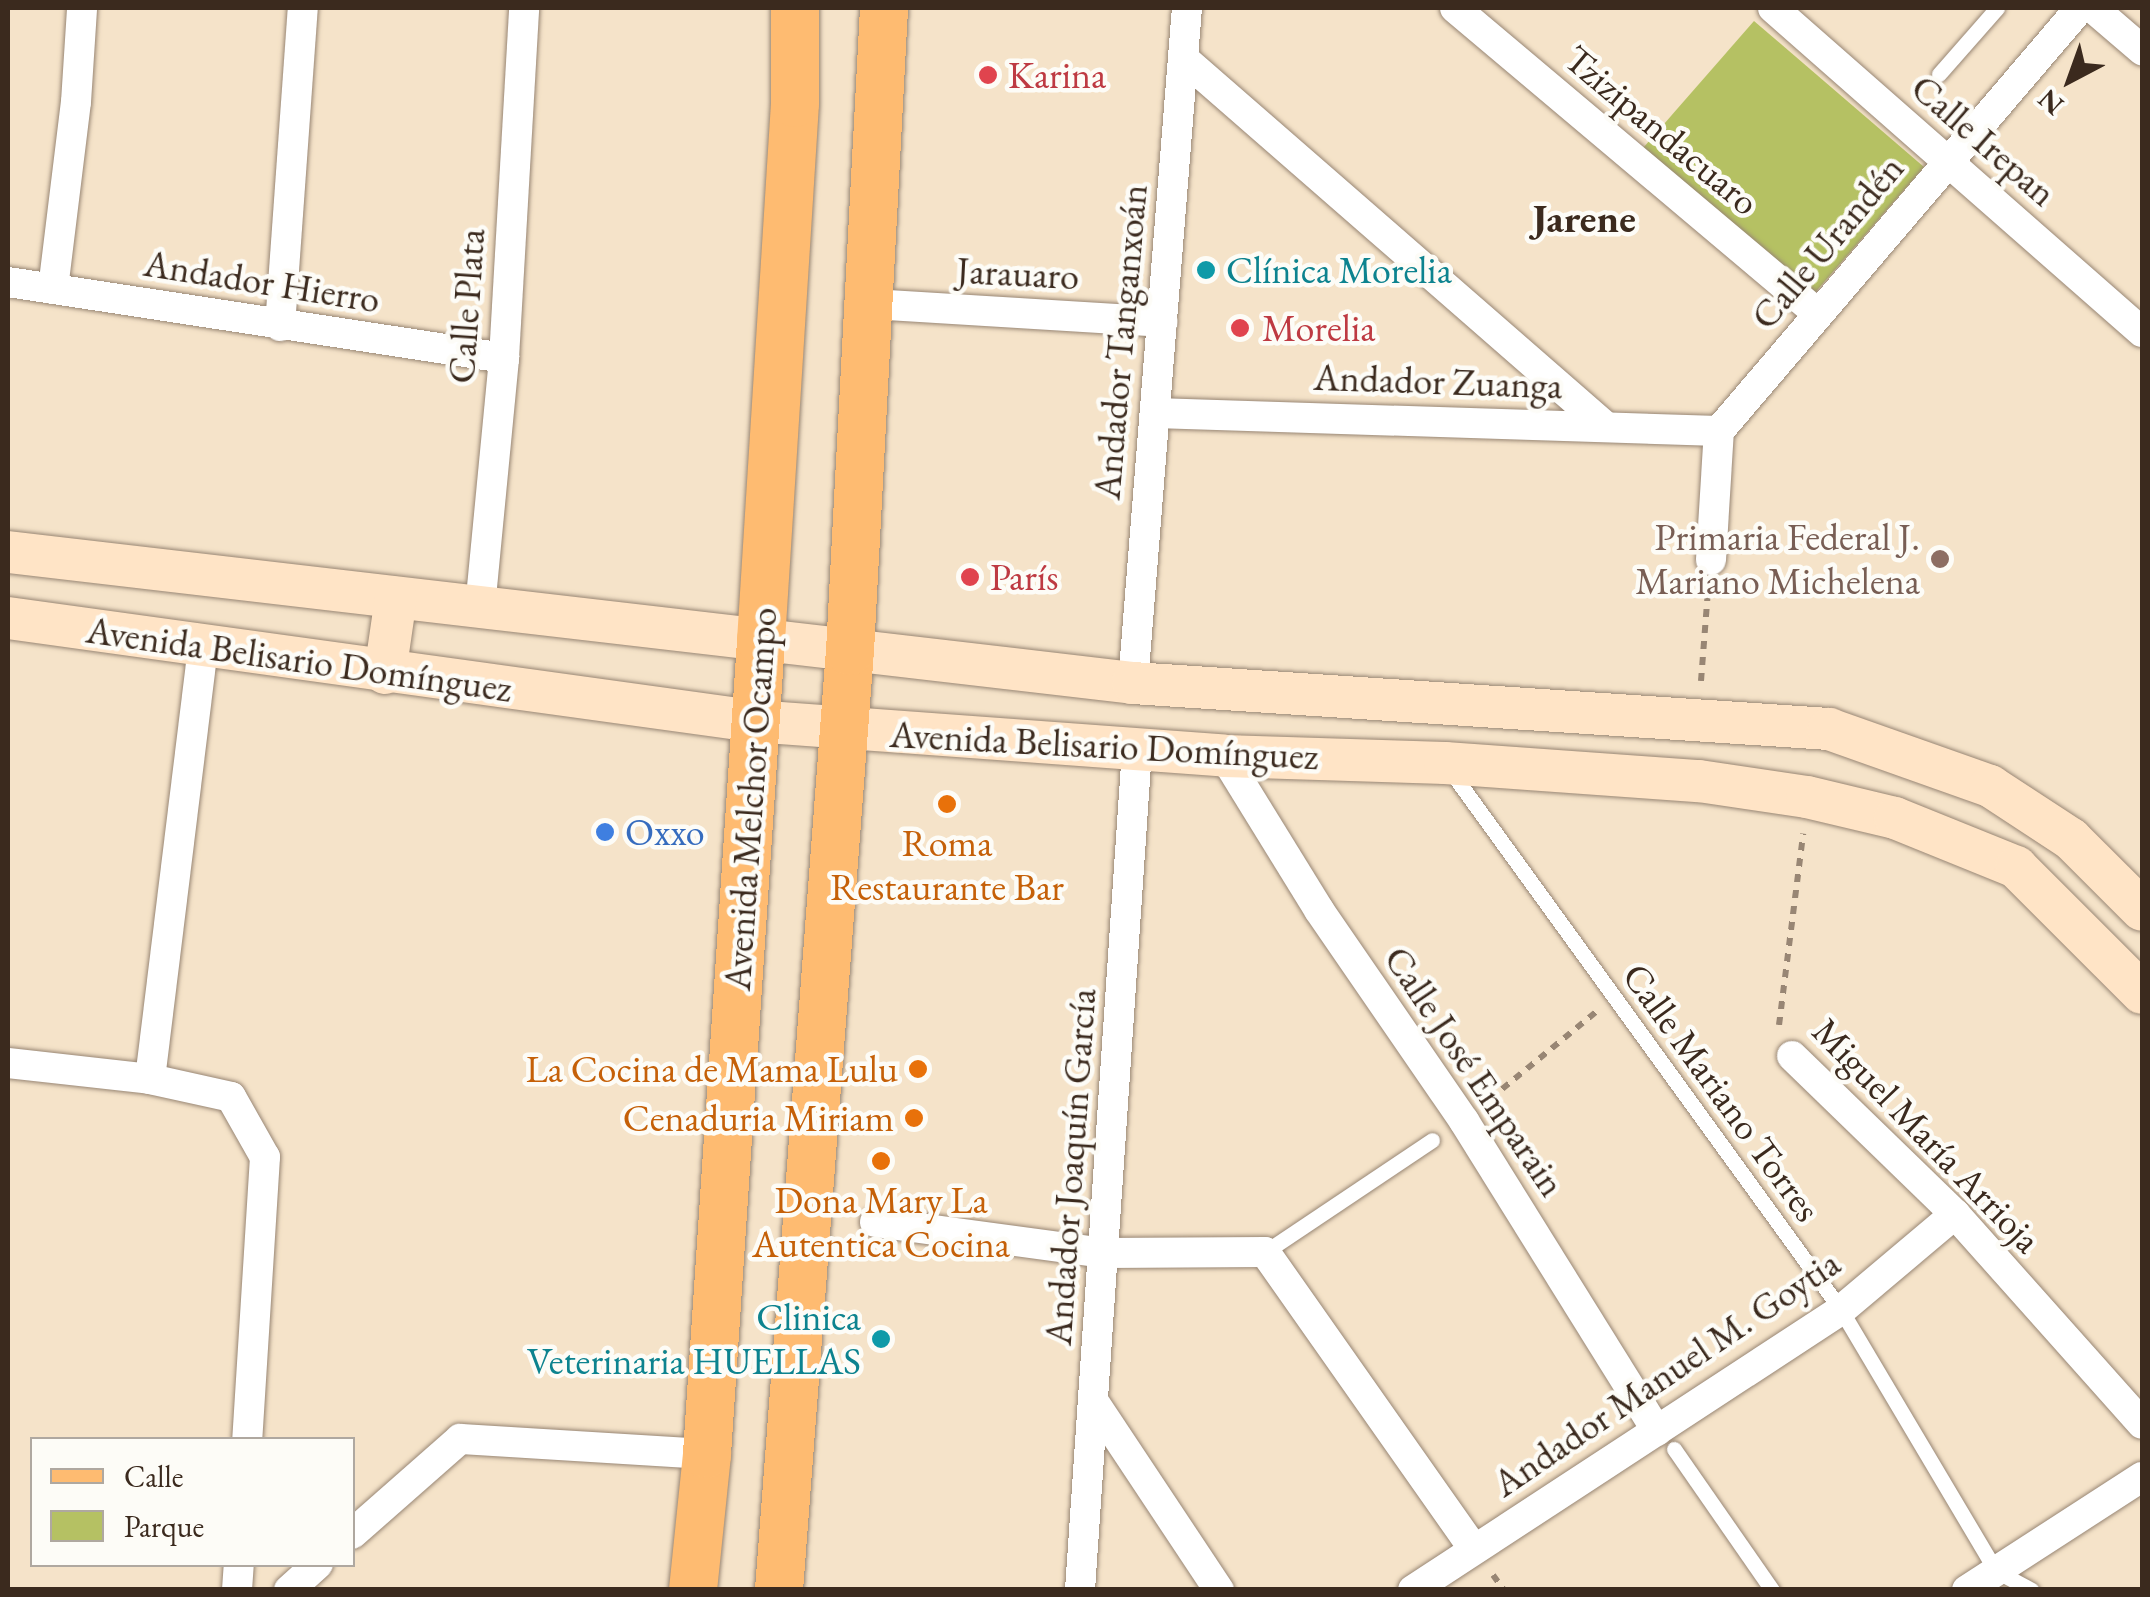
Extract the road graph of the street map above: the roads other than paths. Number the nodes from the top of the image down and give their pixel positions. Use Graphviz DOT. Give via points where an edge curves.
graph roads {
  1 [pos="82,8"];
  2 [pos="303,8"];
  3 [pos="524,8"];
  4 [pos="795,8"];
  5 [pos="884,8"];
  6 [pos="1187,8"];
  7 [pos="1455,8"];
  8 [pos="1773,8"];
  9 [pos="1997,8"];
  10 [pos="2080,8"];
  11 [pos="2093,8"];
  12 [pos="2142,50"];
  13 [pos="1184,59"];
  14 [pos="1939,74"];
  15 [pos="1947,161"];
  16 [pos="8,282"];
  17 [pos="53,289"];
  18 [pos="870,304"];
  19 [pos="1818,314"];
  20 [pos="1162,322"];
  21 [pos="280,326"];
  22 [pos="2142,332"];
  23 [pos="504,358"];
  24 [pos="1154,413"];
  25 [pos="1605,426"];
  26 [pos="1719,431"];
  27 [pos="8,552"];
  28 [pos="1711,560"];
  29 [pos="396,598"];
  30 [pos="480,608"];
  31 [pos="8,618"];
  32 [pos="761,641"];
  33 [pos="203,646"];
  34 [pos="850,651"];
  35 [pos="385,673"];
  36 [pos="1133,683"];
  37 [pos="753,721"];
  38 [pos="843,729"];
  39 [pos="1137,750"];
  40 [pos="1224,756"];
  41 [pos="1445,762"];
  42 [pos="2142,910"];
  43 [pos="2142,993"];
  44 [pos="1792,1056"];
  45 [pos="8,1063"];
  46 [pos="150,1079"];
  47 [pos="1432,1140"];
  48 [pos="1955,1214"];
  49 [pos="875,1222"];
  50 [pos="1265,1252"];
  51 [pos="1105,1253"];
  52 [pos="1842,1310"];
  53 [pos="1094,1402"];
  54 [pos="2142,1424"];
  55 [pos="246,1437"];
  56 [pos="1665,1440"];
  57 [pos="707,1454"];
  58 [pos="2142,1476"];
  59 [pos="355,1531"];
  60 [pos="1474,1549"];
  61 [pos="315,1567"];
  62 [pos="1996,1571"];
  63 [pos="288,1590"];
  64 [pos="693,1590"];
  65 [pos="779,1590"];
  66 [pos="1080,1590"];
  67 [pos="1218,1590"];
  68 [pos="1413,1590"];
  69 [pos="1772,1590"];
  70 [pos="1968,1590"];
  71 [pos="2032,1590"];
  1 -- 17 [label="street"];
  2 -- 21 [label="street"];
  3 -- 23 [label="street, Calle Plata"];
  4 -- 32 [label="main road, Avenida Melchor Ocampo" via="795,103"];
  5 -- 18 [label="main road"];
  6 -- 13 [label="street, Andador Tanganxoán"];
  7 -- 19 [label="street, Tzizipandacuaro"];
  8 -- 15 [label="street, Calle Irepan"];
  9 -- 14 [label="lane"];
  10 -- 15 [label="street, Calle Urandén"];
  11 -- 12 [label="street"];
  13 -- 20 [label="street, Andador Tanganxoán"];
  13 -- 25 [label="street"];
  15 -- 19 [label="street, Calle Urandén"];
  15 -- 22 [label="street, Calle Irepan"];
  16 -- 17 [label="street, Andador Hierro"];
  17 -- 21 [label="street, Andador Hierro"];
  18 -- 20 [label="street, Jarauaro"];
  18 -- 34 [label="main road"];
  19 -- 26 [label="street, Calle Urandén"];
  20 -- 24 [label="street, Andador Tanganxoán"];
  21 -- 23 [label="street, Andador Hierro"];
  23 -- 30 [label="street, Calle Plata"];
  24 -- 25 [label="street, Andador Zuanga"];
  24 -- 36 [label="street, Andador Tanganxoán"];
  25 -- 26 [label="street, Andador Zuanga"];
  26 -- 28 [label="street"];
  27 -- 29 [label="street, Avenida Belisario Domínguez"];
  29 -- 30 [label="street, Avenida Belisario Domínguez"];
  29 -- 35 [label="street"];
  30 -- 32 [label="street, Avenida Belisario Domínguez"];
  31 -- 33 [label="street, Avenida Belisario Domínguez"];
  32 -- 34 [label="street, Avenida Belisario Domínguez"];
  32 -- 37 [label="main road, Avenida Melchor Ocampo"];
  33 -- 35 [label="street, Avenida Belisario Domínguez"];
  33 -- 46 [label="street"];
  34 -- 36 [label="street, Avenida Belisario Domínguez"];
  34 -- 38 [label="main road"];
  35 -- 37 [label="street, Avenida Belisario Domínguez"];
  36 -- 42 [label="street, Avenida Belisario Domínguez" via="1829,728 1990,786 2071,839"];
  37 -- 38 [label="street, Avenida Belisario Domínguez"];
  37 -- 57 [label="main road, Avenida Melchor Ocampo"];
  38 -- 39 [label="street, Avenida Belisario Domínguez"];
  38 -- 65 [label="main road"];
  39 -- 40 [label="street, Avenida Belisario Domínguez"];
  39 -- 51 [label="street, Andador Joaquín García"];
  40 -- 41 [label="street, Avenida Belisario Domínguez"];
  40 -- 56 [label="street, Calle José Emparain"];
  41 -- 43 [label="street, Avenida Belisario Domínguez" via="1699,781 1895,818 2016,867"];
  41 -- 52 [label="lane, Calle Mariano Torres"];
  44 -- 48 [label="street, Miguel María Arrioja"];
  45 -- 46 [label="street"];
  46 -- 55 [label="street" via="231,1097 264,1157"];
  47 -- 50 [label="lane"];
  48 -- 52 [label="street, Andador Manuel M. Goytia"];
  48 -- 54 [label="street, Miguel María Arrioja"];
  49 -- 51 [label="street"];
  50 -- 51 [label="street"];
  50 -- 60 [label="street"];
  51 -- 53 [label="street, Andador Joaquín García"];
  52 -- 56 [label="street, Andador Manuel M. Goytia"];
  52 -- 62 [label="lane, Calle Mariano Torres"];
  53 -- 66 [label="street, Andador Joaquín García"];
  53 -- 67 [label="street"];
  56 -- 60 [label="street, Andador Manuel M. Goytia"];
  56 -- 69 [label="lane, Calle José Emparain"];
  57 -- 59 [label="street" via="460,1439"];
  57 -- 64 [label="main road, Avenida Melchor Ocampo"];
  58 -- 62 [label="street"];
  60 -- 68 [label="street, Andador Manuel M. Goytia"];
  61 -- 63 [label="street"];
  62 -- 70 [label="street"];
  62 -- 71 [label="lane"];
}
